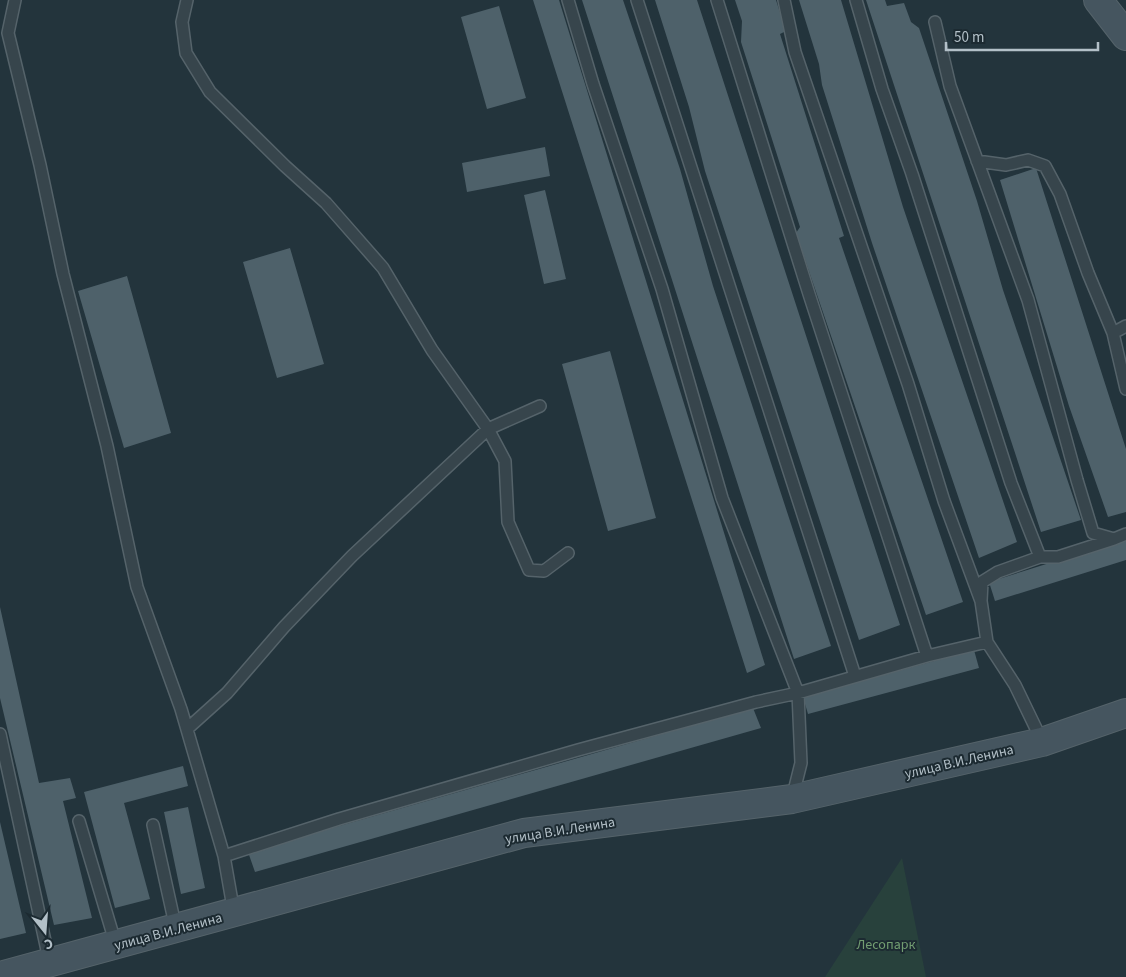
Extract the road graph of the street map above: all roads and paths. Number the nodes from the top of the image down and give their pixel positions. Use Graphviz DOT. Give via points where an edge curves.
graph roads {
  1 [pos="15,0"];
  2 [pos="187,0"];
  3 [pos="568,0"];
  4 [pos="637,0"];
  5 [pos="717,0"];
  6 [pos="784,0"];
  7 [pos="856,0"];
  8 [pos="1098,0"];
  9 [pos="934,22"];
  10 [pos="1126,36"];
  11 [pos="977,161"];
  12 [pos="1126,326"];
  13 [pos="1113,333"];
  14 [pos="1126,389"];
  15 [pos="540,406"];
  16 [pos="488,429"];
  17 [pos="1126,534"];
  18 [pos="1114,539"];
  19 [pos="568,553"];
  20 [pos="1040,557"];
  21 [pos="981,601"];
  22 [pos="987,642"];
  23 [pos="926,656"];
  24 [pos="855,676"];
  25 [pos="798,693"];
  26 [pos="1126,712"];
  27 [pos="187,729"];
  28 [pos="0,734"];
  29 [pos="1042,742"];
  30 [pos="792,799"];
  31 [pos="79,821"];
  32 [pos="153,825"];
  33 [pos="224,856"];
  34 [pos="234,913"];
  35 [pos="176,929"];
  36 [pos="116,945"];
  37 [pos="50,964"];
  38 [pos="0,976"];
  1 -- 27 [label="lane" via="8,33 63,274 107,446 137,587"];
  2 -- 16 [label="lane" via="182,22 186,53 210,92 326,203 384,268 432,350"];
  3 -- 25 [label="lane" via="662,289 722,498"];
  4 -- 24 [label="lane"];
  5 -- 23 [label="lane"];
  6 -- 21 [label="lane" via="796,52 944,501"];
  7 -- 20 [label="lane" via="1011,483"];
  8 -- 10 [label="main road"];
  9 -- 11 [label="lane" via="950,86"];
  11 -- 13 [label="lane" via="1006,165 1028,160 1045,166 1060,194"];
  11 -- 18 [label="lane" via="1028,300 1093,533"];
  12 -- 13 [label="lane"];
  13 -- 14 [label="lane"];
  15 -- 16 [label="lane"];
  16 -- 19 [label="lane" via="505,461 508,522 529,570 544,571"];
  16 -- 27 [label="lane" via="352,556 227,693"];
  17 -- 18 [label="lane"];
  18 -- 20 [label="lane" via="1058,557"];
  20 -- 21 [label="lane" via="998,572 982,582"];
  21 -- 22 [label="lane"];
  22 -- 23 [label="lane"];
  22 -- 29 [label="lane" via="1015,685"];
  23 -- 24 [label="lane"];
  24 -- 25 [label="lane"];
  25 -- 30 [label="lane" via="800,763"];
  25 -- 33 [label="lane" via="578,750"];
  26 -- 29 [label="main road, улица В.И.Ленина"];
  27 -- 33 [label="lane"];
  28 -- 37 [label="lane"];
  29 -- 30 [label="main road, улица В.И.Ленина"];
  30 -- 34 [label="main road, улица В.И.Ленина" via="524,833"];
  31 -- 36 [label="lane"];
  32 -- 35 [label="lane"];
  33 -- 34 [label="lane"];
  34 -- 35 [label="main road, улица В.И.Ленина"];
  35 -- 36 [label="main road, улица В.И.Ленина"];
  36 -- 37 [label="main road, улица В.И.Ленина"];
  37 -- 38 [label="main road, улица В.И.Ленина"];
}
